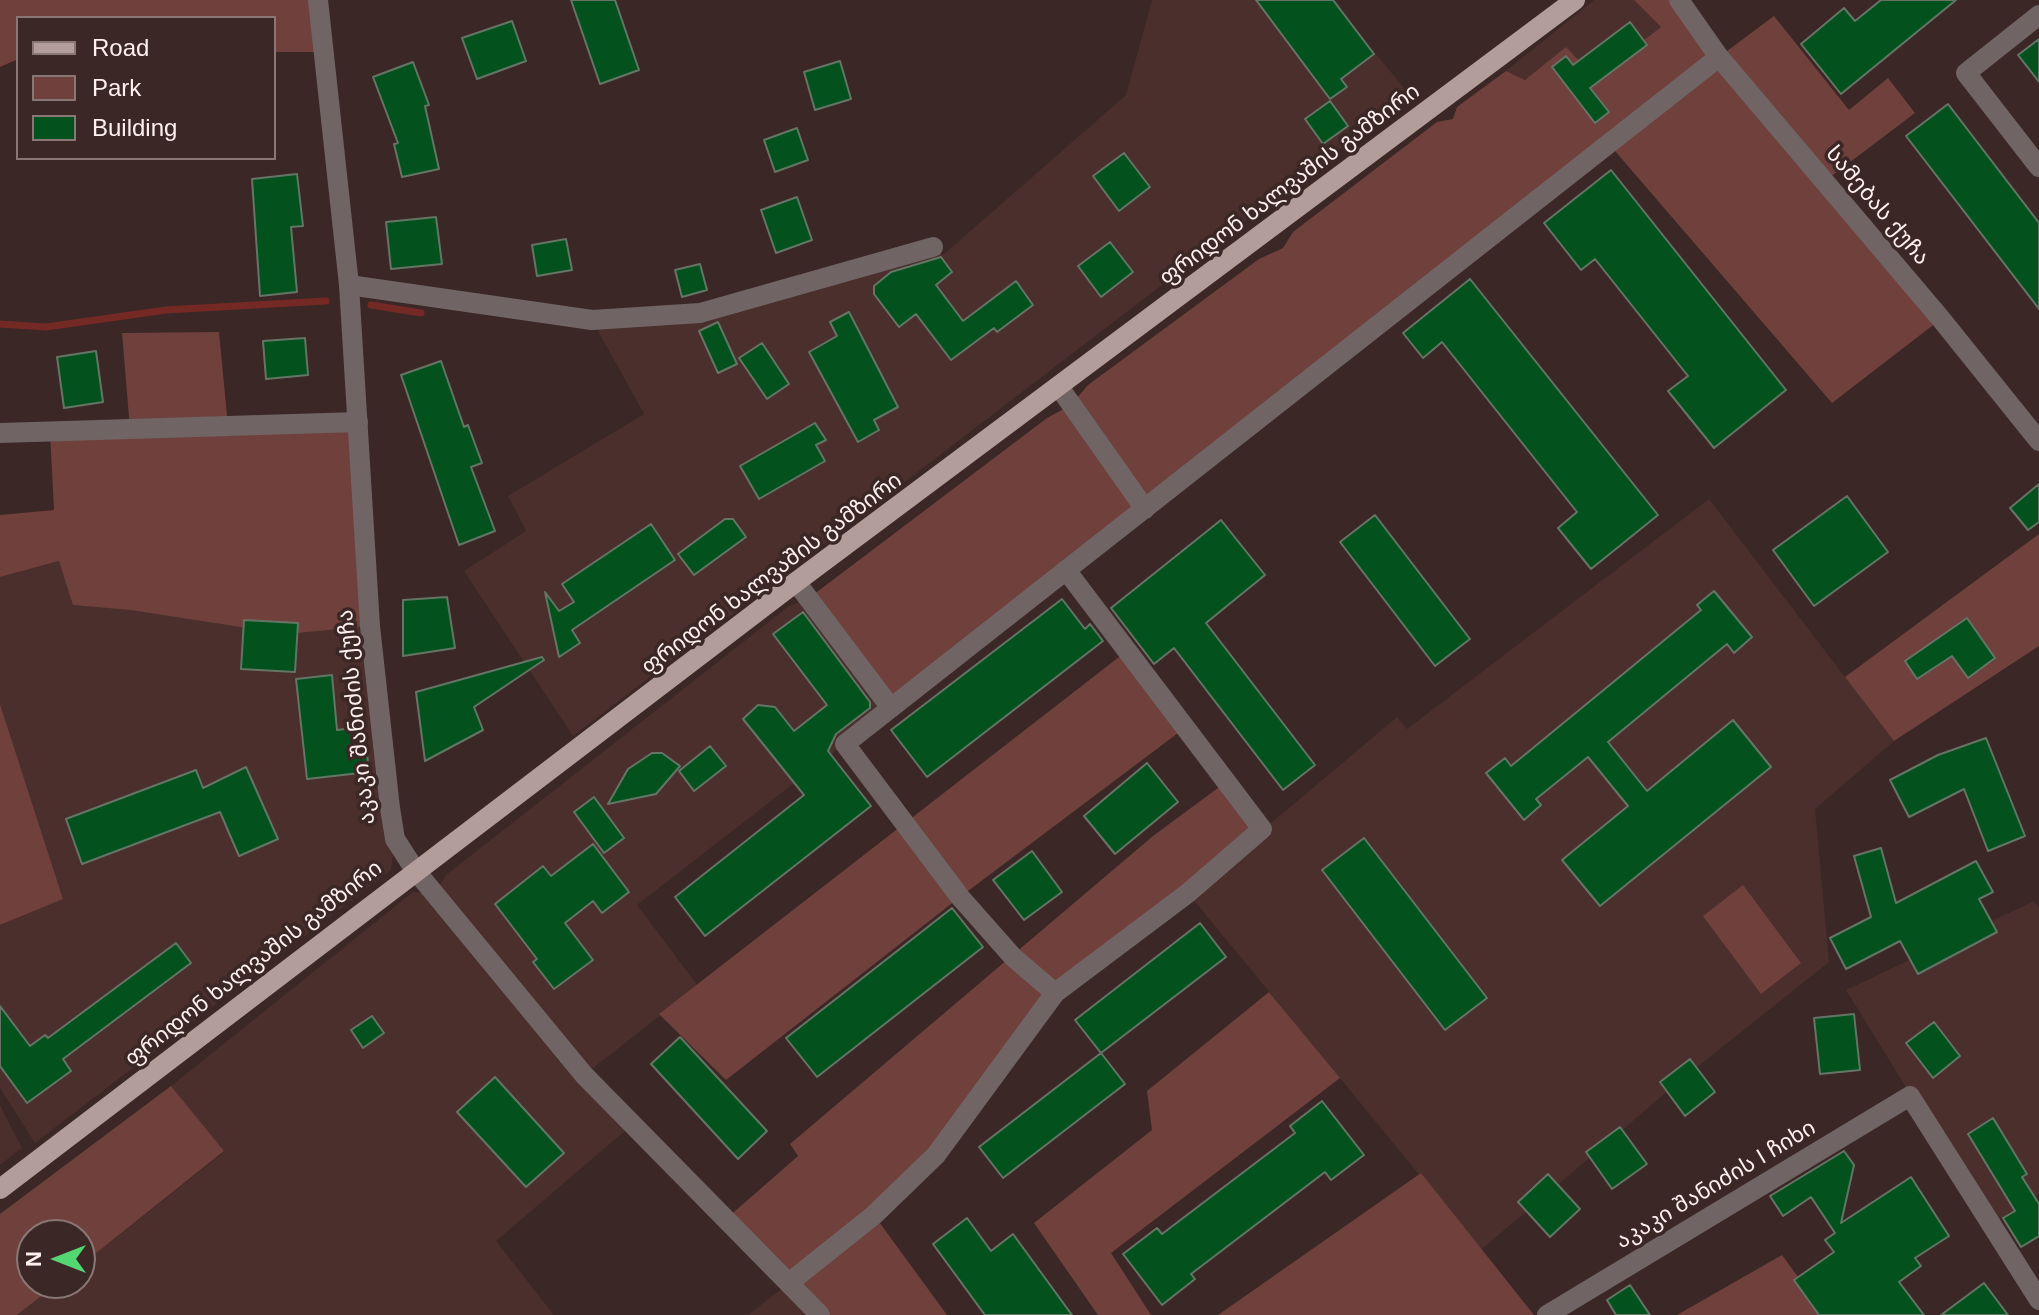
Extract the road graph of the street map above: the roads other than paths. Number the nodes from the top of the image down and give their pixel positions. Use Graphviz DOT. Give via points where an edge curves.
graph roads {
  1 [pos="318,0"];
  2 [pos="1575,0"];
  3 [pos="1679,0"];
  4 [pos="2039,15"];
  5 [pos="1719,57"];
  6 [pos="2039,167"];
  7 [pos="933,247"];
  8 [pos="349,285"];
  9 [pos="1059,387"];
  10 [pos="358,422"];
  11 [pos="0,433"];
  12 [pos="2039,441"];
  13 [pos="1145,509"];
  14 [pos="1066,570"];
  15 [pos="796,582"];
  16 [pos="891,708"];
  17 [pos="415,870"];
  18 [pos="1055,993"];
  19 [pos="0,1189"];
  20 [pos="790,1282"];
  21 [pos="2039,1300"];
  22 [pos="820,1315"];
  23 [pos="1547,1315"];
  1 -- 8 [label="street, აკაკი შანიძის ქუჩა"];
  2 -- 9 [label="main road, ფრიდონ ხალვაშის გამზირი"];
  3 -- 5 [label="street, სამებას ქუჩა"];
  4 -- 6 [label="street" via="1966,73"];
  5 -- 12 [label="street, სამებას ქუჩა"];
  5 -- 13 [label="street"];
  7 -- 8 [label="street" via="685,314 592,320"];
  8 -- 10 [label="street, აკაკი შანიძის ქუჩა"];
  9 -- 13 [label="street"];
  9 -- 15 [label="main road, ფრიდონ ხალვაშის გამზირი"];
  10 -- 11 [label="street"];
  10 -- 17 [label="street, აკაკი შანიძის ქუჩა" via="370,626 390,808 395,839"];
  13 -- 14 [label="street"];
  14 -- 16 [label="street"];
  14 -- 18 [label="street" via="1262,829 1188,893"];
  15 -- 16 [label="street"];
  15 -- 17 [label="main road, ფრიდონ ხალვაშის გამზირი" via="553,771"];
  16 -- 18 [label="street" via="845,744 960,897 1013,957"];
  17 -- 19 [label="main road, ფრიდონ ხალვაშის გამზირი"];
  17 -- 20 [label="street, აკაკი შანიძის ქუჩა" via="584,1075"];
  18 -- 20 [label="street" via="936,1155 874,1215"];
  20 -- 22 [label="street, აკაკი შანიძის ქუჩა"];
  21 -- 23 [label="street, აკაკი შანიძის I ჩიხი" via="1910,1096"];
}
